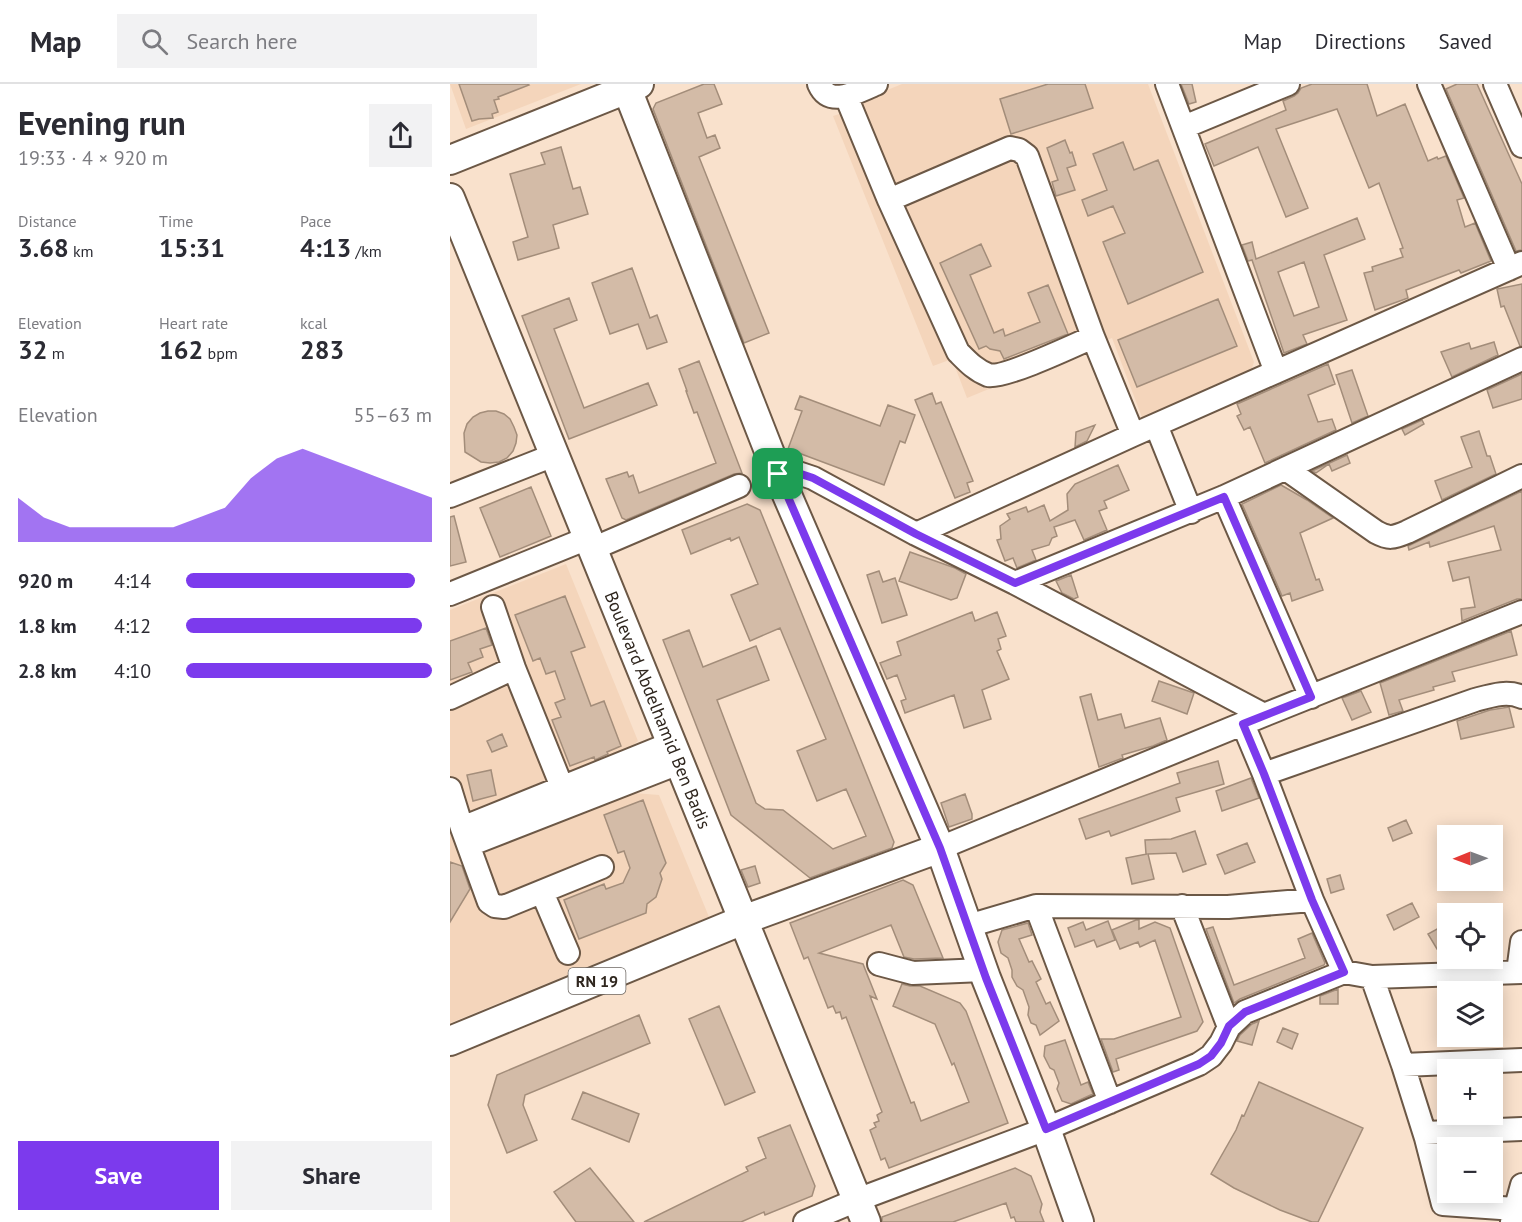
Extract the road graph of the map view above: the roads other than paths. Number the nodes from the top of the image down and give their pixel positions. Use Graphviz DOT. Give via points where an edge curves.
graph roads {
  1 [pos="819,84"];
  2 [pos="876,84"];
  3 [pos="1167,84"];
  4 [pos="1288,84"];
  5 [pos="1429,84"];
  6 [pos="1495,84"];
  7 [pos="633,87"];
  8 [pos="846,96"];
  9 [pos="1184,127"];
  10 [pos="1522,146"];
  11 [pos="450,160"];
  12 [pos="450,198"];
  13 [pos="888,200"];
  14 [pos="1516,266"];
  15 [pos="1093,337"];
  16 [pos="1522,358"];
  17 [pos="1276,372"];
  18 [pos="1156,425"];
  19 [pos="1133,435"];
  20 [pos="554,455"];
  21 [pos="1286,469"];
  22 [pos="778,474"];
  23 [pos="1522,476"];
  24 [pos="739,486"];
  25 [pos="450,496"];
  26 [pos="1224,497"];
  27 [pos="1191,512"];
  28 [pos="916,534"];
  29 [pos="590,543"];
  30 [pos="1015,583"];
  31 [pos="450,594"];
  32 [pos="493,607"];
  33 [pos="1522,612"];
  34 [pos="514,668"];
  35 [pos="1311,697"];
  36 [pos="1522,697"];
  37 [pos="450,698"];
  38 [pos="1264,715"];
  39 [pos="1243,724"];
  40 [pos="676,753"];
  41 [pos="1264,774"];
  42 [pos="450,789"];
  43 [pos="567,797"];
  44 [pos="466,837"];
  45 [pos="940,848"];
  46 [pos="602,867"];
  47 [pos="542,892"];
  48 [pos="1312,900"];
  49 [pos="1036,906"];
  50 [pos="1182,906"];
  51 [pos="743,920"];
  52 [pos="968,926"];
  53 [pos="1522,942"];
  54 [pos="568,953"];
  55 [pos="879,964"];
  56 [pos="983,970"];
  57 [pos="1344,972"];
  58 [pos="1520,972"];
  59 [pos="1372,977"];
  60 [pos="1229,1026"];
  61 [pos="450,1041"];
  62 [pos="1522,1060"];
  63 [pos="1403,1065"];
  64 [pos="1110,1102"];
  65 [pos="1046,1129"];
  66 [pos="1522,1129"];
  67 [pos="1425,1133"];
  68 [pos="1522,1185"];
  69 [pos="861,1211"];
  70 [pos="1514,1216"];
  71 [pos="806,1222"];
  72 [pos="1079,1222"];
  1 -- 8 [label="street" via="827,95"];
  2 -- 8 [label="street"];
  3 -- 9 [label="street"];
  4 -- 9 [label="street"];
  5 -- 14 [label="street"];
  6 -- 10 [label="street"];
  7 -- 11 [label="main road"];
  7 -- 22 [label="main road"];
  8 -- 13 [label="street"];
  9 -- 17 [label="street"];
  12 -- 20 [label="main road, Boulevard Abdelhamid Ben Badis"];
  13 -- 15 [label="street" via="958,352 974,368 990,376 1007,373"];
  13 -- 15 [label="street" via="1010,148 1019,150 1027,156"];
  14 -- 17 [label="street"];
  15 -- 19 [label="street"];
  16 -- 21 [label="street"];
  17 -- 18 [label="street"];
  18 -- 19 [label="street"];
  18 -- 27 [label="street"];
  19 -- 28 [label="street"];
  20 -- 25 [label="street"];
  20 -- 29 [label="main road, Boulevard Abdelhamid Ben Badis"];
  21 -- 23 [label="street" via="1385,537 1407,532"];
  21 -- 26 [label="street"];
  22 -- 28 [label="street" via="798,473 813,478"];
  22 -- 45 [label="main road"];
  24 -- 29 [label="street"];
  26 -- 27 [label="street"];
  26 -- 35 [label="street"];
  27 -- 30 [label="street"];
  28 -- 30 [label="street"];
  29 -- 31 [label="street"];
  29 -- 40 [label="main road, Boulevard Abdelhamid Ben Badis"];
  30 -- 38 [label="street"];
  32 -- 34 [label="street"];
  33 -- 35 [label="street"];
  34 -- 37 [label="street"];
  34 -- 43 [label="street"];
  35 -- 38 [label="street"];
  36 -- 41 [label="street" via="1509,694 1475,700"];
  38 -- 39 [label="street"];
  39 -- 41 [label="street"];
  39 -- 45 [label="street"];
  40 -- 43 [label="street"];
  40 -- 51 [label="main road, Boulevard Abdelhamid Ben Badis"];
  41 -- 48 [label="street"];
  42 -- 44 [label="street"];
  43 -- 44 [label="street"];
  44 -- 47 [label="street" via="489,902 504,907"];
  45 -- 51 [label="main road, RN 19"];
  45 -- 52 [label="main road"];
  46 -- 47 [label="street"];
  47 -- 54 [label="street"];
  48 -- 50 [label="street" via="1228,907"];
  48 -- 57 [label="street"];
  49 -- 50 [label="street"];
  49 -- 52 [label="street"];
  49 -- 64 [label="street"];
  50 -- 60 [label="street"];
  51 -- 61 [label="main road, RN 19"];
  51 -- 69 [label="main road, Boulevard Abdelhamid Ben Badis"];
  52 -- 56 [label="main road"];
  53 -- 58 [label="street"];
  55 -- 56 [label="street" via="913,973"];
  56 -- 65 [label="main road"];
  57 -- 59 [label="street"];
  57 -- 60 [label="street" via="1245,1012"];
  58 -- 59 [label="street"];
  59 -- 63 [label="street"];
  60 -- 64 [label="street" via="1211,1056 1199,1064"];
  62 -- 63 [label="street"];
  63 -- 67 [label="street"];
  64 -- 65 [label="street"];
  65 -- 69 [label="street"];
  65 -- 72 [label="main road"];
  66 -- 67 [label="street"];
  67 -- 70 [label="street" via="1443,1204"];
  68 -- 70 [label="street"];
  69 -- 71 [label="street"];
}
